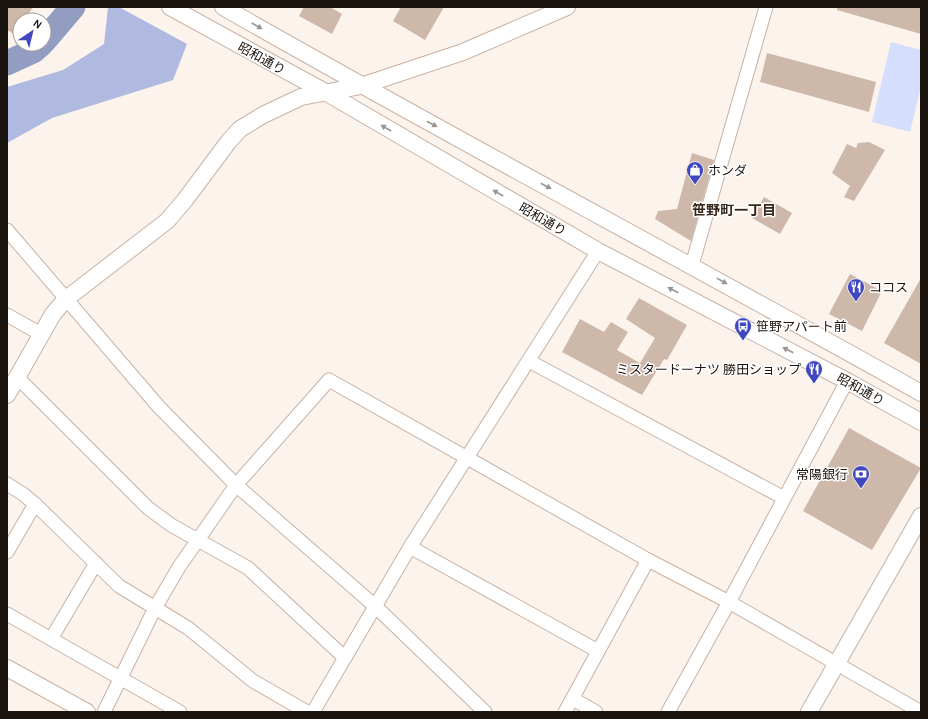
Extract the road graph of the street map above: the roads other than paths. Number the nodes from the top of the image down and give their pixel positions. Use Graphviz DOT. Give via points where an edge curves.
graph roads {
  1 [pos="170,7"];
  2 [pos="223,7"];
  3 [pos="567,7"];
  4 [pos="766,7"];
  5 [pos="361,86"];
  6 [pos="327,93"];
  7 [pos="7,230"];
  8 [pos="598,251"];
  9 [pos="692,265"];
  10 [pos="66,299"];
  11 [pos="7,315"];
  12 [pos="41,334"];
  13 [pos="529,361"];
  14 [pos="17,377"];
  15 [pos="847,380"];
  16 [pos="921,393"];
  17 [pos="7,395"];
  18 [pos="921,422"];
  19 [pos="467,457"];
  20 [pos="7,484"];
  21 [pos="236,485"];
  22 [pos="784,498"];
  23 [pos="35,504"];
  24 [pos="921,516"];
  25 [pos="198,540"];
  26 [pos="410,547"];
  27 [pos="7,552"];
  28 [pos="648,560"];
  29 [pos="96,563"];
  30 [pos="729,602"];
  31 [pos="374,606"];
  32 [pos="155,608"];
  33 [pos="7,614"];
  34 [pos="51,639"];
  35 [pos="598,652"];
  36 [pos="344,657"];
  37 [pos="835,664"];
  38 [pos="7,668"];
  39 [pos="120,678"];
  40 [pos="573,699"];
  41 [pos="87,712"];
  42 [pos="104,712"];
  43 [pos="180,712"];
  44 [pos="307,712"];
  45 [pos="313,712"];
  46 [pos="485,712"];
  47 [pos="565,712"];
  48 [pos="596,712"];
  49 [pos="668,712"];
  50 [pos="808,712"];
  51 [pos="921,712"];
  1 -- 6 [label="street, 昭和通り"];
  2 -- 5 [label="street, 昭和通り, one-way"];
  3 -- 5 [label="street" via="462,52"];
  4 -- 9 [label="street"];
  5 -- 6 [label="street"];
  5 -- 9 [label="street, 昭和通り, one-way"];
  8 -- 6 [label="street, 昭和通り, one-way"];
  6 -- 10 [label="street" via="301,97 263,114 240,130 214,159 167,221"];
  7 -- 10 [label="street"];
  8 -- 13 [label="street"];
  15 -- 8 [label="street, 昭和通り, one-way"];
  9 -- 16 [label="street, 昭和通り, one-way"];
  10 -- 12 [label="street"];
  10 -- 21 [label="street" via="159,407"];
  11 -- 12 [label="street"];
  12 -- 14 [label="street"];
  13 -- 19 [label="street"];
  13 -- 22 [label="street"];
  14 -- 17 [label="street"];
  14 -- 25 [label="street" via="148,508"];
  15 -- 18 [label="street, 昭和通り"];
  15 -- 22 [label="street"];
  19 -- 21 [label="street" via="329,380"];
  19 -- 26 [label="street"];
  19 -- 28 [label="street"];
  20 -- 23 [label="street"];
  21 -- 25 [label="street"];
  21 -- 31 [label="street"];
  22 -- 30 [label="street"];
  23 -- 27 [label="street"];
  23 -- 29 [label="street"];
  24 -- 37 [label="street"];
  25 -- 32 [label="street"];
  25 -- 36 [label="street" via="248,568"];
  26 -- 31 [label="street"];
  26 -- 35 [label="street"];
  28 -- 30 [label="street"];
  28 -- 35 [label="street"];
  29 -- 32 [label="street" via="119,586"];
  29 -- 34 [label="street"];
  30 -- 37 [label="street"];
  30 -- 49 [label="street"];
  31 -- 36 [label="street"];
  31 -- 46 [label="street"];
  32 -- 39 [label="street"];
  32 -- 44 [label="street" via="188,628 253,681"];
  33 -- 34 [label="street"];
  34 -- 39 [label="street"];
  35 -- 40 [label="street"];
  36 -- 45 [label="street"];
  37 -- 50 [label="street"];
  37 -- 51 [label="street"];
  38 -- 41 [label="street"];
  39 -- 42 [label="street"];
  39 -- 43 [label="street"];
  40 -- 47 [label="street"];
  40 -- 48 [label="street"];
}
